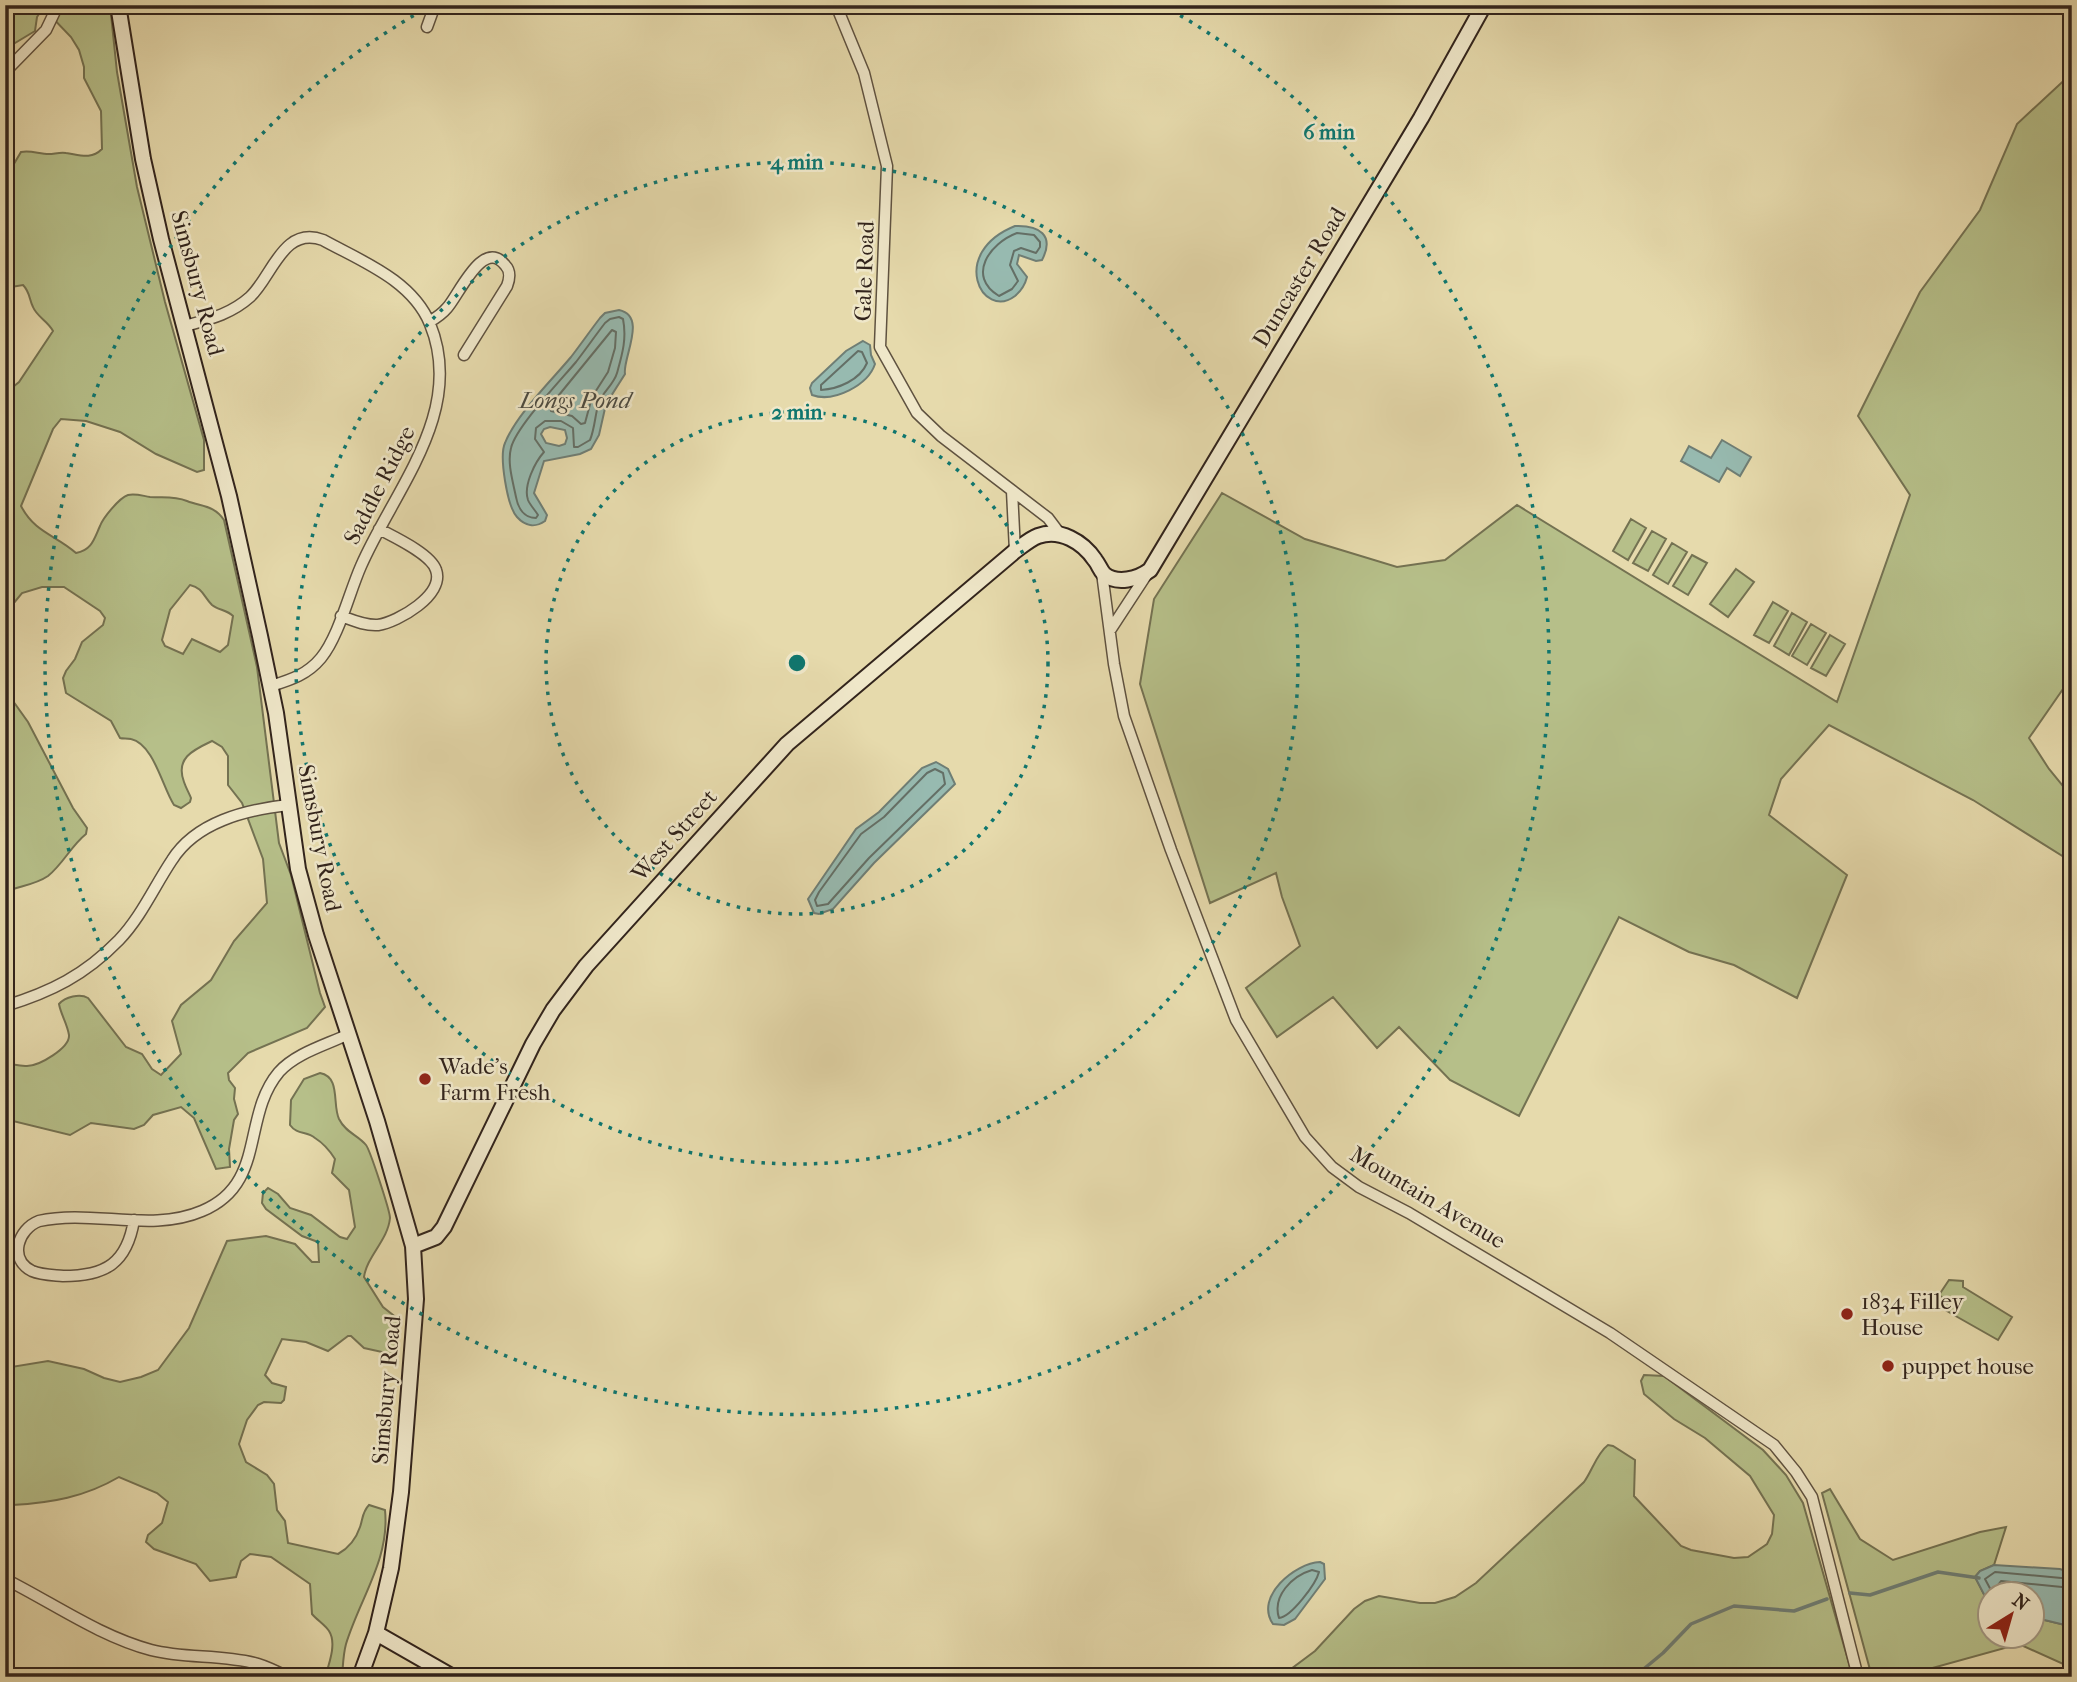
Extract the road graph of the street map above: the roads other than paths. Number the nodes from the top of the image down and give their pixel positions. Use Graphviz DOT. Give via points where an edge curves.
graph roads {
  1 [pos="58,5"];
  2 [pos="118,5"];
  3 [pos="435,5"];
  4 [pos="836,5"];
  5 [pos="1484,5"];
  6 [pos="427,27"];
  7 [pos="5,72"];
  8 [pos="429,322"];
  9 [pos="185,326"];
  10 [pos="464,355"];
  11 [pos="1012,491"];
  12 [pos="379,529"];
  13 [pos="1060,534"];
  14 [pos="1015,551"];
  15 [pos="1150,570"];
  16 [pos="1102,573"];
  17 [pos="341,617"];
  18 [pos="1111,629"];
  19 [pos="271,686"];
  20 [pos="288,805"];
  21 [pos="5,1006"];
  22 [pos="349,1034"];
  23 [pos="134,1220"];
  24 [pos="413,1246"];
  25 [pos="5,1579"];
  26 [pos="376,1633"];
  27 [pos="288,1677"];
  28 [pos="360,1677"];
  29 [pos="453,1677"];
  30 [pos="1858,1677"];
  1 -- 7 [label="street" via="46,30"];
  2 -- 9 [label="main road, Simsbury Road" via="143,159"];
  3 -- 6 [label="street"];
  4 -- 11 [label="street, Gale Road" via="864,73 887,166 880,347 917,413"];
  5 -- 15 [label="main road, Duncaster Road"];
  8 -- 9 [label="street, Saddle Ridge" via="391,278 323,240 308,237 286,248 254,294 234,309"];
  8 -- 10 [label="street" via="447,309 481,261 492,258 504,263 510,274 507,286"];
  8 -- 12 [label="street, Saddle Ridge" via="439,375 432,421 422,451"];
  9 -- 19 [label="main road, Simsbury Road"];
  11 -- 13 [label="street, Gale Road" via="1048,517"];
  11 -- 14 [label="street"];
  12 -- 17 [label="street, Saddle Ridge"];
  12 -- 17 [label="street" via="432,563 437,574 434,587 419,605 385,623 368,625"];
  13 -- 14 [label="main road, West Street" via="1038,536"];
  13 -- 16 [label="main road, Mountain Avenue" via="1077,541"];
  14 -- 24 [label="main road, West Street" via="787,744 586,966 533,1044 443,1227 436,1237"];
  15 -- 16 [label="main road" via="1133,579 1112,579"];
  15 -- 18 [label="street, Duncaster Road"];
  16 -- 18 [label="street, Mountain Avenue"];
  17 -- 19 [label="street, Saddle Ridge" via="326,651 310,669"];
  18 -- 30 [label="street, Mountain Avenue" via="1124,716 1171,850 1236,1020 1305,1137 1332,1167 1359,1187 1610,1333 1774,1445 1812,1497"];
  19 -- 20 [label="main road, Simsbury Road"];
  20 -- 21 [label="street" via="242,813 194,836 173,859 121,939 59,987"];
  20 -- 22 [label="main road, Simsbury Road" via="316,935"];
  22 -- 23 [label="street" via="299,1056 279,1072 262,1101 247,1165 225,1195 193,1214"];
  22 -- 24 [label="main road, Simsbury Road"];
  23 -- 23 [label="street" via="39,1221 20,1236 21,1261 42,1274 96,1273 122,1255"];
  24 -- 26 [label="main road, Simsbury Road" via="416,1299 401,1492"];
  25 -- 27 [label="street" via="131,1645 249,1662"];
  26 -- 28 [label="main road, Simsbury Road"];
  26 -- 29 [label="main road"];
}
